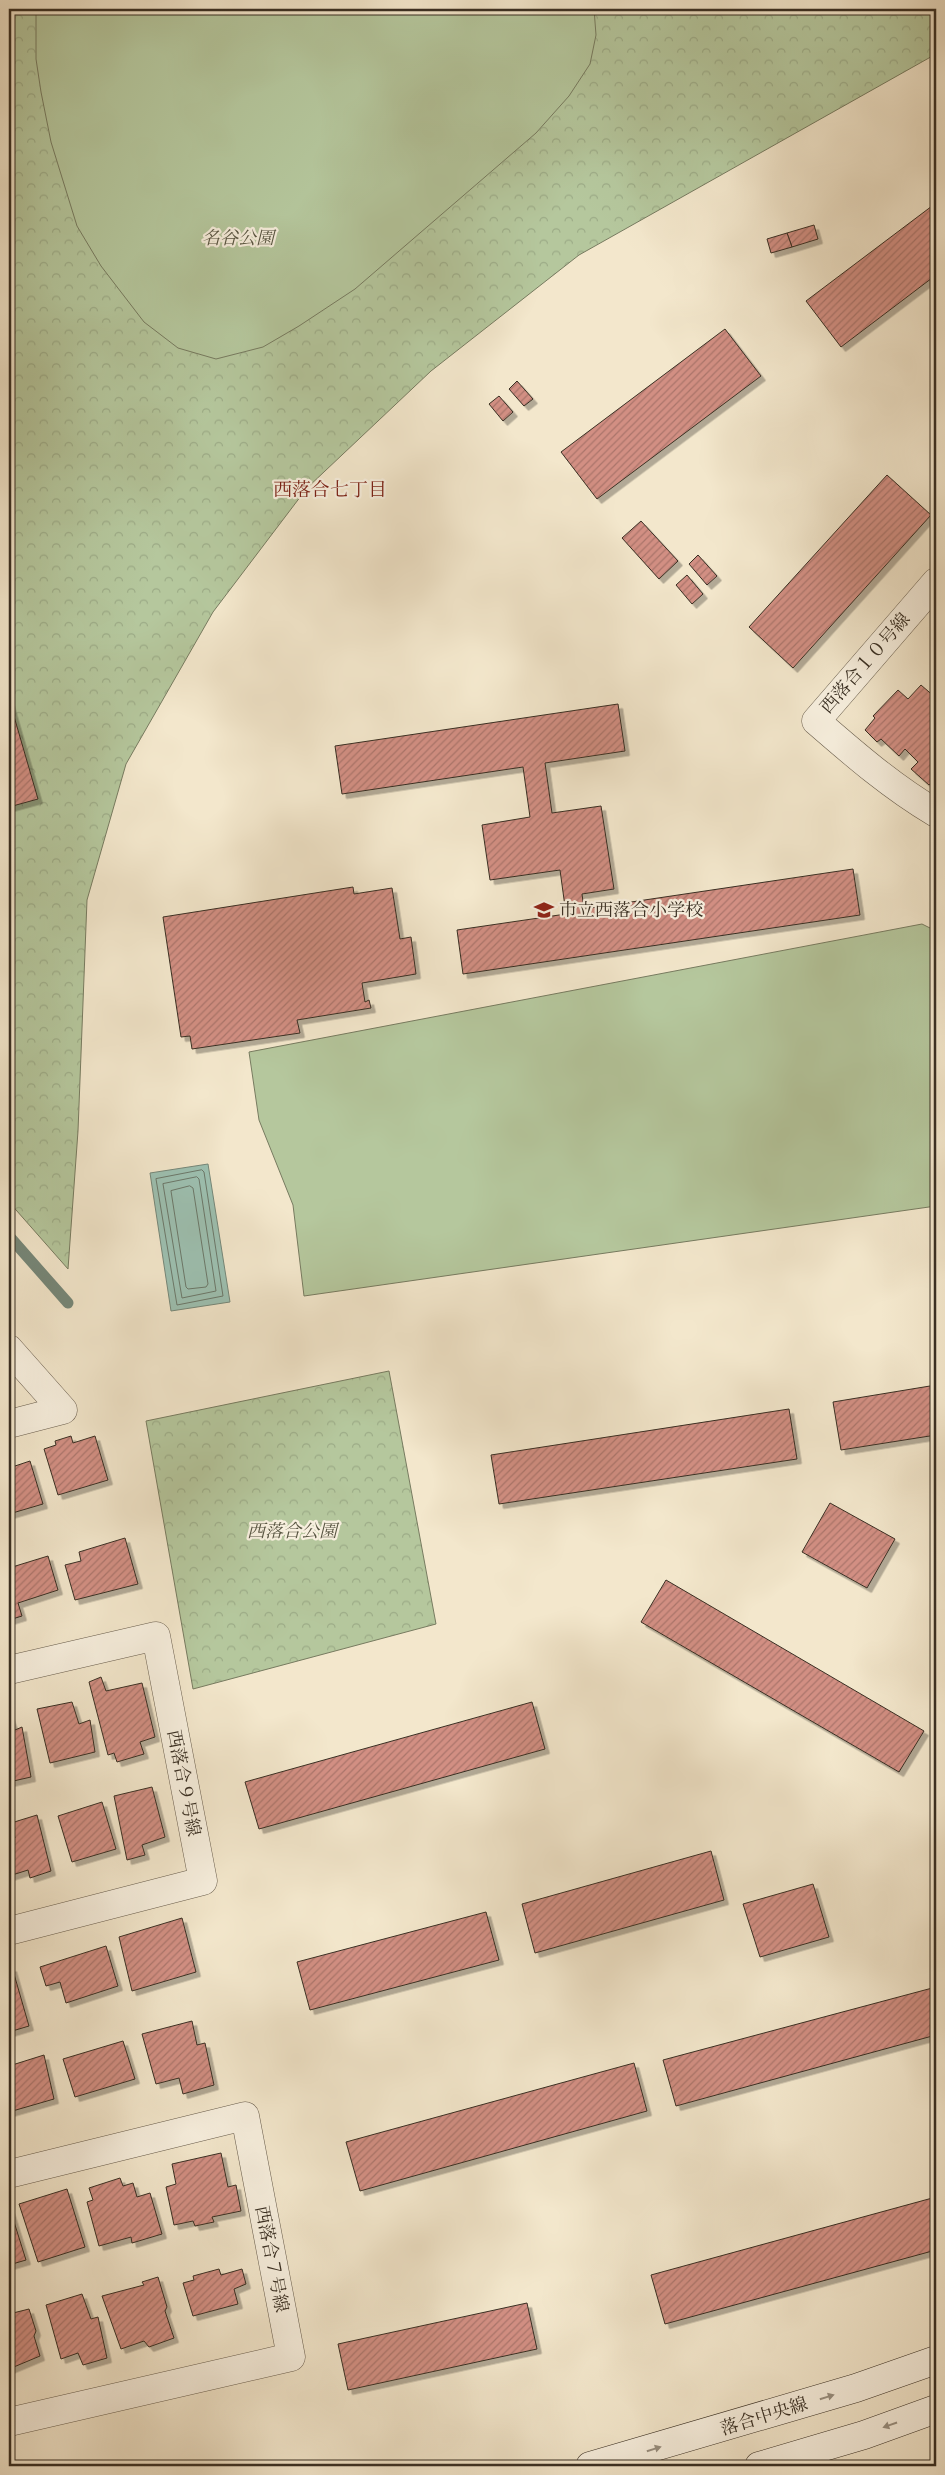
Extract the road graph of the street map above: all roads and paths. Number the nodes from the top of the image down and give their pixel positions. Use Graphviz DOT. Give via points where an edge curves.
graph roads {
  1 [pos="936,582"];
  2 [pos="936,812"];
  3 [pos="9,1349"];
  4 [pos="9,1424"];
  5 [pos="9,1670"];
  6 [pos="9,1932"];
  7 [pos="9,2174"];
  8 [pos="936,2360"];
  9 [pos="936,2409"];
  10 [pos="9,2422"];
  11 [pos="590,2466"];
  12 [pos="759,2466"];
  1 -- 2 [label="street, 西落合１０号線" via="816,721 863,761"];
  3 -- 4 [label="street" via="63,1410"];
  5 -- 6 [label="street, 西落合９号線" via="156,1636 203,1881"];
  7 -- 10 [label="street, 西落合７号線" via="244,2116 291,2357"];
  11 -- 8 [label="street, 落合中央線, one-way" via="856,2388"];
  9 -- 12 [label="street, one-way" via="864,2435"];
}
